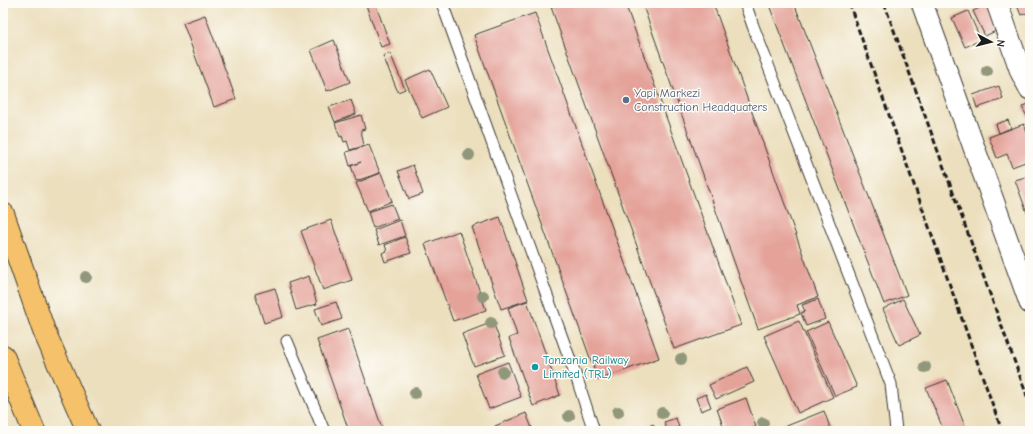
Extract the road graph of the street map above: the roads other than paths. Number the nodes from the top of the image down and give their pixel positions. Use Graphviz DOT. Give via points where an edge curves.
graph roads {
  1 [pos="442,3"];
  2 [pos="745,3"];
  3 [pos="922,3"];
  4 [pos="997,3"];
  5 [pos="1030,89"];
  6 [pos="3,214"];
  7 [pos="1030,303"];
  8 [pos="287,341"];
  9 [pos="3,356"];
  10 [pos="34,431"];
  11 [pos="88,431"];
  12 [pos="324,431"];
  13 [pos="594,431"];
  14 [pos="896,431"];
  1 -- 13 [label="lane"];
  2 -- 14 [label="lane" via="891,384"];
  3 -- 7 [label="street"];
  4 -- 5 [label="street" via="1021,72"];
  6 -- 11 [label="highway" via="44,331"];
  8 -- 12 [label="lane"];
  9 -- 10 [label="highway"];
}
